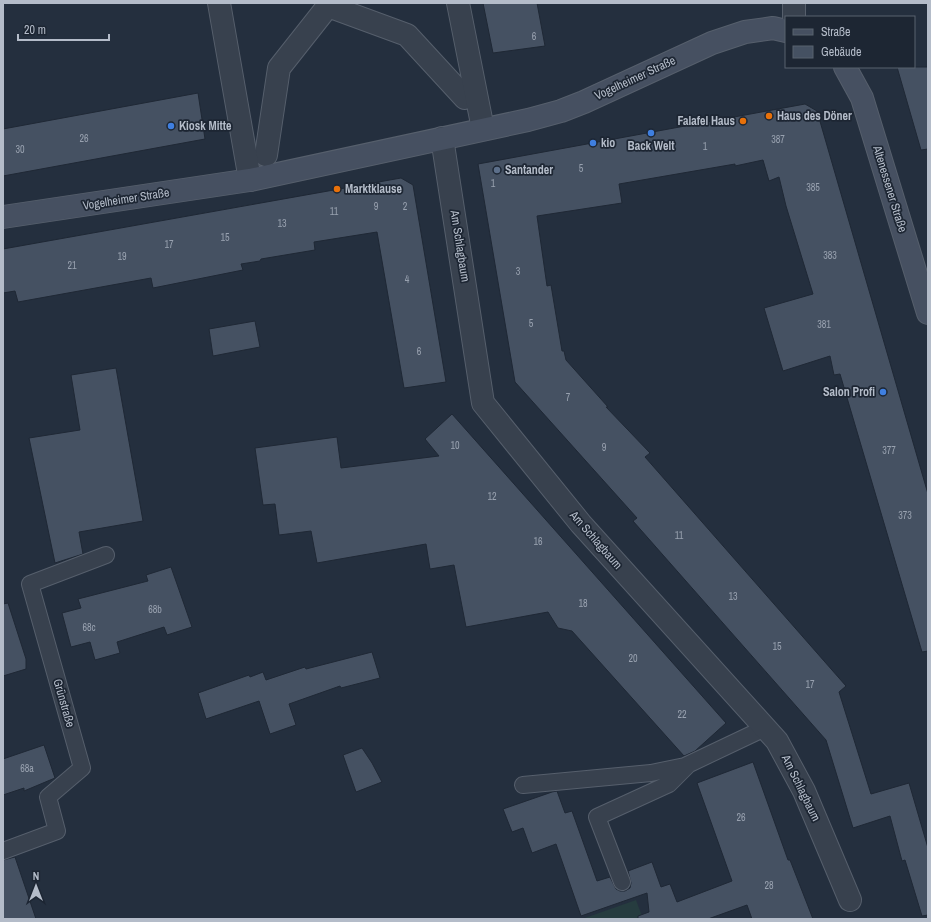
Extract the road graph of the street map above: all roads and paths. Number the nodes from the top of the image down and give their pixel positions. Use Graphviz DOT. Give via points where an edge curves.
graph roads {
  1 [pos="219,3"];
  2 [pos="458,3"];
  3 [pos="794,3"];
  4 [pos="327,5"];
  5 [pos="794,16"];
  6 [pos="785,31"];
  7 [pos="846,68"];
  8 [pos="465,98"];
  9 [pos="483,129"];
  10 [pos="442,138"];
  11 [pos="266,155"];
  12 [pos="250,180"];
  13 [pos="3,217"];
  14 [pos="928,313"];
  15 [pos="106,555"];
  16 [pos="765,728"];
  17 [pos="688,765"];
  18 [pos="523,785"];
  19 [pos="3,851"];
  20 [pos="622,882"];
  21 [pos="850,900"];
  1 -- 12 [label="street"];
  2 -- 9 [label="street"];
  3 -- 5 [label="street"];
  4 -- 8 [label="street" via="407,35"];
  4 -- 11 [label="street" via="278,68"];
  6 -- 9 [label="main road, Vogelheimer Straße" via="773,28 739,34 712,43 561,111"];
  7 -- 14 [label="main road, Altenessener Straße" via="862,98"];
  9 -- 10 [label="main road, Vogelheimer Straße"];
  10 -- 12 [label="main road, Vogelheimer Straße"];
  10 -- 16 [label="street, Am Schlagbaum" via="483,403 581,524"];
  12 -- 13 [label="main road, Vogelheimer Straße"];
  15 -- 19 [label="lane, Grünstraße" via="30,584 82,768 48,797 57,832"];
  16 -- 17 [label="lane"];
  16 -- 21 [label="street, Am Schlagbaum" via="778,741 804,791"];
  17 -- 18 [label="lane" via="651,773"];
  17 -- 20 [label="lane" via="669,784 597,817"];
}
